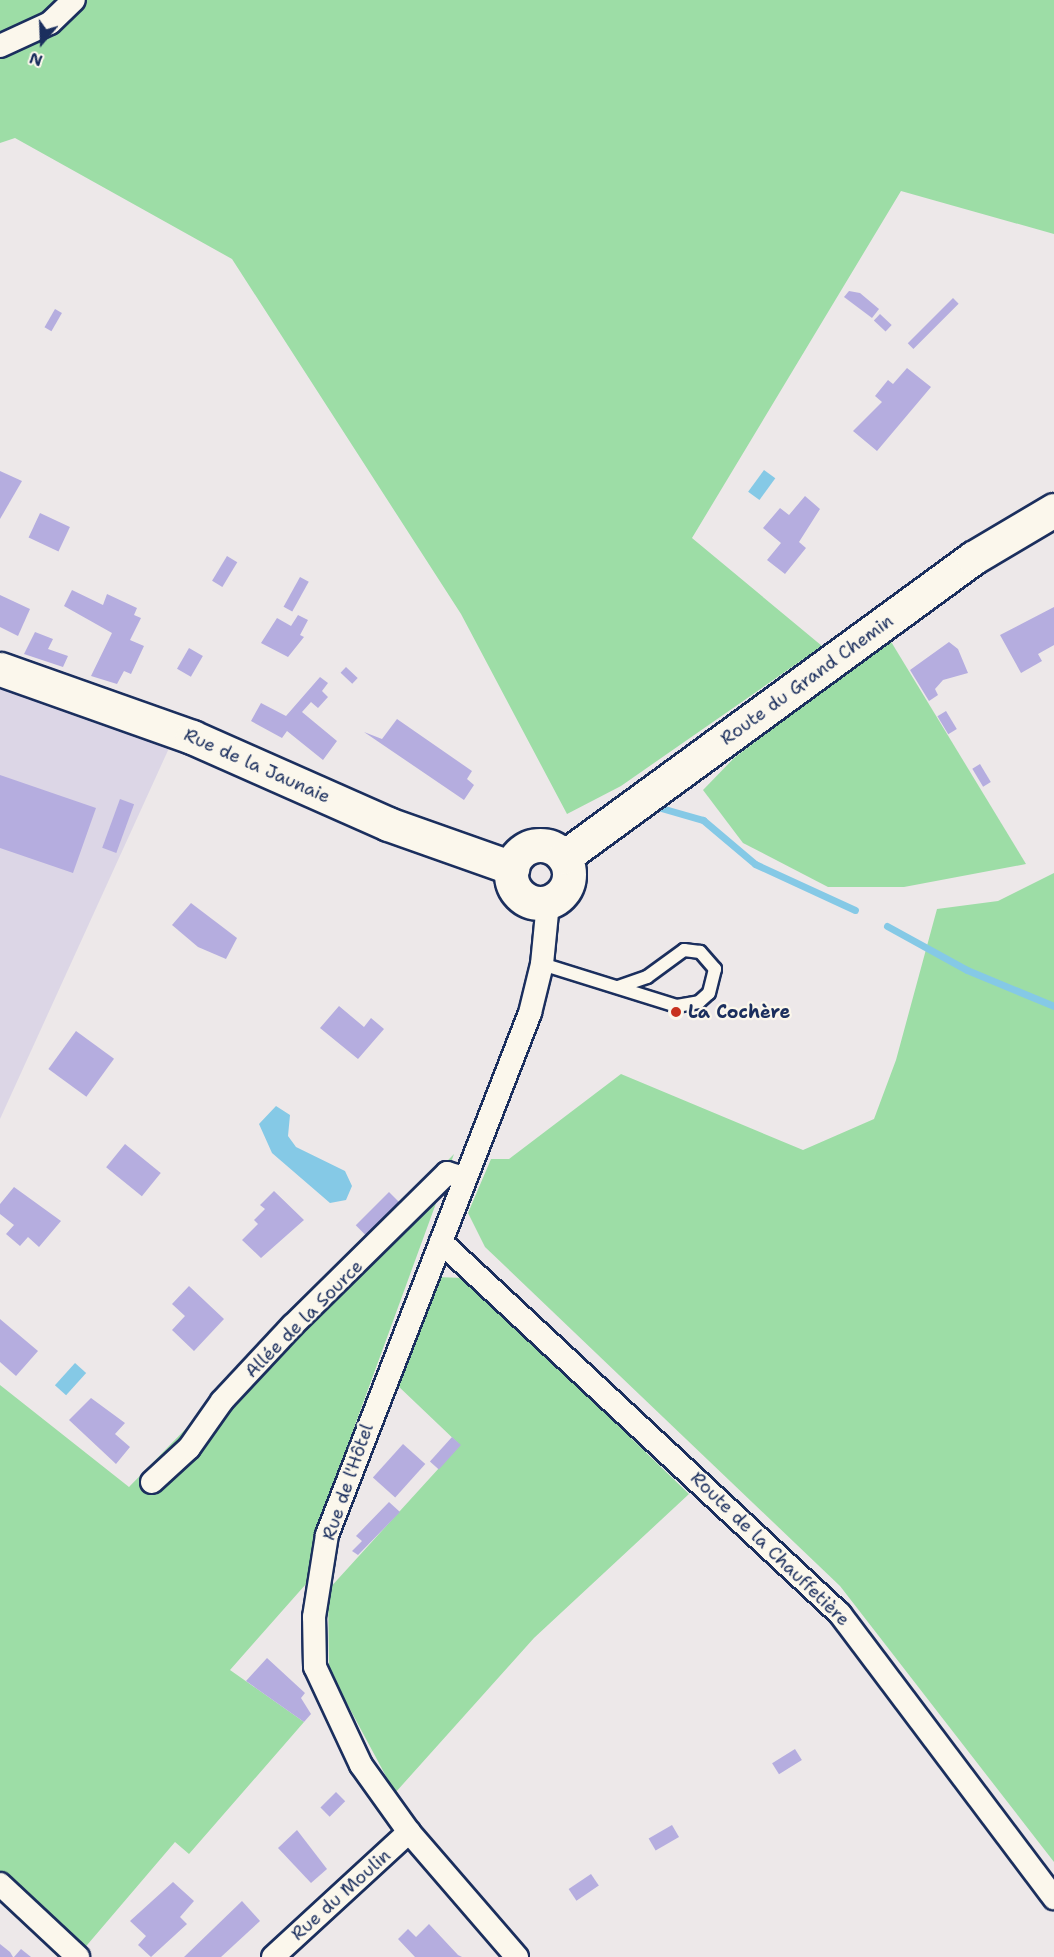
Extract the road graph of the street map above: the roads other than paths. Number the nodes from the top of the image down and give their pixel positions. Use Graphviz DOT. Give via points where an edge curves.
graph roads {
  1 [pos="74,0"];
  2 [pos="0,46"];
  3 [pos="1054,510"];
  4 [pos="0,669"];
  5 [pos="564,857"];
  6 [pos="512,868"];
  7 [pos="548,903"];
  8 [pos="542,964"];
  9 [pos="618,987"];
  10 [pos="465,1178"];
  11 [pos="441,1242"];
  12 [pos="152,1482"];
  13 [pos="409,1832"];
  14 [pos="0,1884"];
  15 [pos="1054,1898"];
  16 [pos="78,1957"];
  17 [pos="273,1957"];
  18 [pos="517,1957"];
  1 -- 2 [label="street" via="50,23"];
  3 -- 5 [label="main road, Route du Grand Chemin" via="973,558"];
  4 -- 6 [label="main road, Rue de la Jaunaie" via="192,737 388,824"];
  5 -- 6 [label="main road" via="554,849 535,847 518,856"];
  5 -- 7 [label="main road" via="568,884"];
  6 -- 7 [label="main road" via="520,896"];
  7 -- 8 [label="street, Rue de l'Hôtel"];
  8 -- 9 [label="lane"];
  8 -- 10 [label="street, Rue de l'Hôtel" via="530,1013"];
  9 -- 9 [label="lane" via="677,1006 699,1002 709,993 714,969 700,952 684,950 647,977"];
  10 -- 11 [label="street, Rue de l'Hôtel"];
  10 -- 12 [label="street, Allée de la Source" via="447,1173 292,1326 222,1401 189,1448"];
  11 -- 13 [label="street, Rue de l'Hôtel" via="327,1535 314,1617 315,1666 340,1728"];
  11 -- 15 [label="street, Route de la Chauffetière" via="840,1614"];
  13 -- 17 [label="street, Rue du Moulin"];
  13 -- 18 [label="street, Rue de l'Hôtel"];
  14 -- 16 [label="street"];
}
